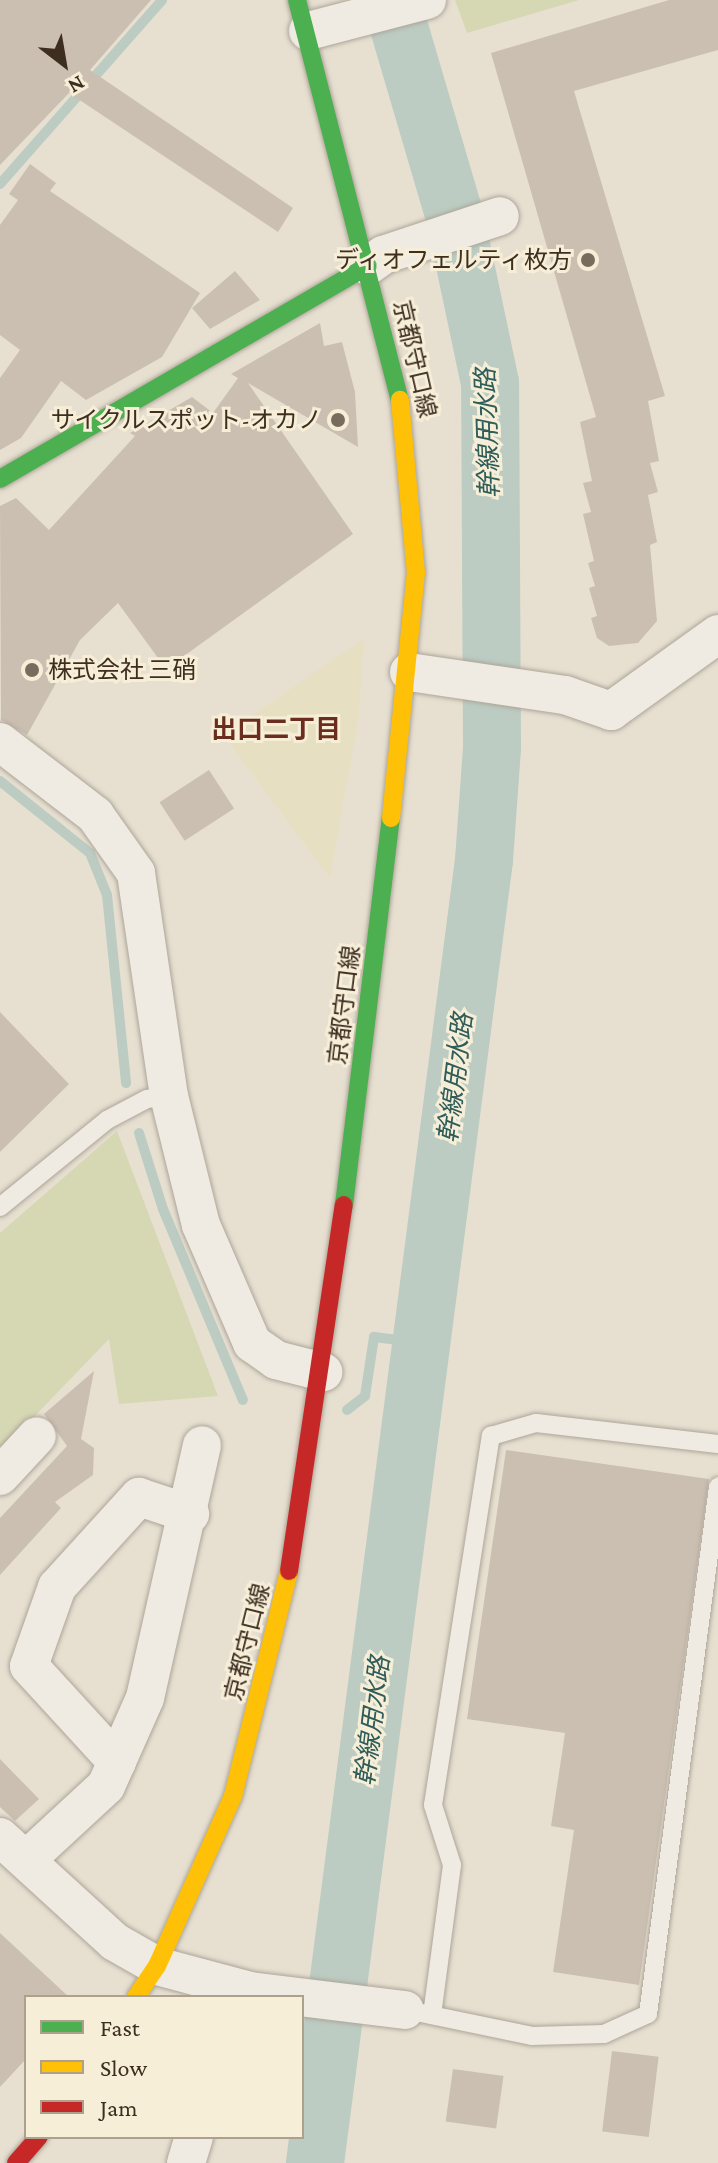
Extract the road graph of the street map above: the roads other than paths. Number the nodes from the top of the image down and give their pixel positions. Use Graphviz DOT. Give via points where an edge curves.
graph roads {
  1 [pos="427,0"];
  2 [pos="311,18"];
  3 [pos="500,216"];
  4 [pos="376,260"];
  5 [pos="0,479"];
  6 [pos="718,634"];
  7 [pos="420,674"];
  8 [pos="0,742"];
  9 [pos="169,1096"];
  10 [pos="0,1207"];
  11 [pos="323,1372"];
  12 [pos="37,1436"];
  13 [pos="718,1444"];
  14 [pos="202,1445"];
  15 [pos="0,1476"];
  16 [pos="718,1487"];
  17 [pos="190,1514"];
  18 [pos="117,1762"];
  19 [pos="13,1848"];
  20 [pos="146,1982"];
  21 [pos="282,1995"];
  22 [pos="304,1998"];
  23 [pos="418,2012"];
  24 [pos="37,2139"];
  25 [pos="193,2139"];
  26 [pos="16,2163"];
  27 [pos="186,2163"];
  1 -- 2 [label="street"];
  2 -- 4 [label="main road, 京都守口線"];
  3 -- 4 [label="street"];
  4 -- 5 [label="main road"];
  4 -- 7 [label="main road, 京都守口線" via="407,428"];
  6 -- 7 [label="street" via="611,711 565,695"];
  7 -- 11 [label="main road, 京都守口線"];
  8 -- 9 [label="street" via="95,815 136,873"];
  9 -- 10 [label="lane" via="147,1099 107,1120"];
  9 -- 11 [label="street" via="201,1225 252,1343 276,1360"];
  11 -- 20 [label="main road, 京都守口線" via="281,1615 233,1796"];
  12 -- 15 [label="street"];
  13 -- 23 [label="lane" via="536,1423 491,1436 433,1805 452,1865"];
  14 -- 17 [label="street"];
  16 -- 23 [label="lane" via="648,2014 604,2034 532,2036"];
  17 -- 18 [label="street" via="145,1698"];
  17 -- 18 [label="street" via="139,1497 57,1587 29,1666"];
  18 -- 19 [label="street" via="106,1786"];
  19 -- 20 [label="street" via="115,1942"];
  20 -- 21 [label="street"];
  22 -- 23 [label="street"];
  24 -- 26 [label="main road"];
  25 -- 27 [label="street"];
}
